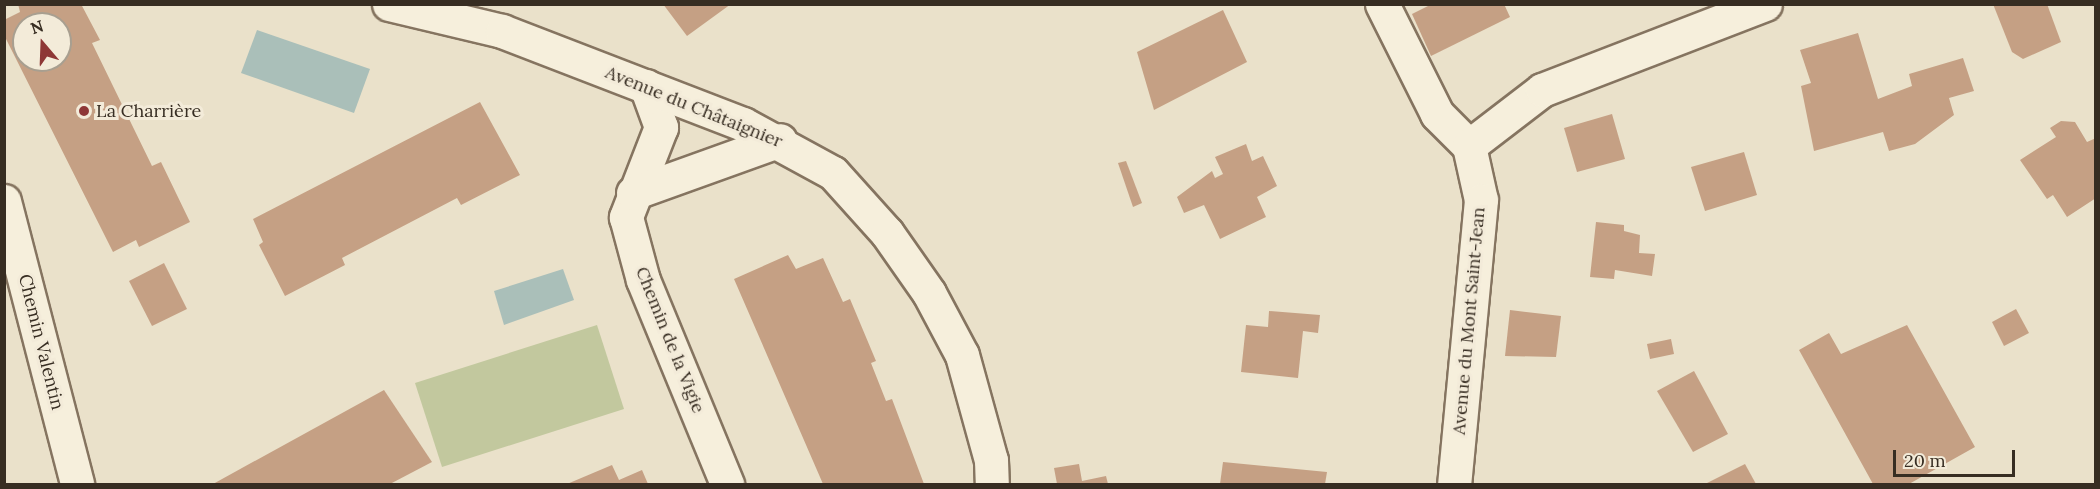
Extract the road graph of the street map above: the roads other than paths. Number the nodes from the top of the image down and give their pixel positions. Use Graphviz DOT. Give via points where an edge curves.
graph roads {
  1 [pos="1382,4"];
  2 [pos="1765,4"];
  3 [pos="403,7"];
  4 [pos="1724,10"];
  5 [pos="646,86"];
  6 [pos="780,140"];
  7 [pos="1469,146"];
  8 [pos="633,193"];
  9 [pos="4,201"];
  10 [pos="77,484"];
  11 [pos="727,484"];
  12 [pos="992,484"];
  13 [pos="1454,484"];
  1 -- 7 [label="street" via="1437,114"];
  2 -- 4 [label="street"];
  3 -- 5 [label="street, Avenue du Châtaignier" via="502,31"];
  4 -- 7 [label="street" via="1542,90"];
  5 -- 6 [label="street, Avenue du Châtaignier"];
  5 -- 8 [label="street, Chemin de la Vigie" via="661,127"];
  6 -- 8 [label="street"];
  6 -- 12 [label="street, Avenue du Châtaignier" via="833,172 887,233 929,293 974,390"];
  7 -- 13 [label="street, Avenue du Mont Saint-Jean" via="1481,200"];
  8 -- 11 [label="street, Chemin de la Vigie" via="626,217 644,280"];
  9 -- 10 [label="street, Chemin Valentin"];
}
